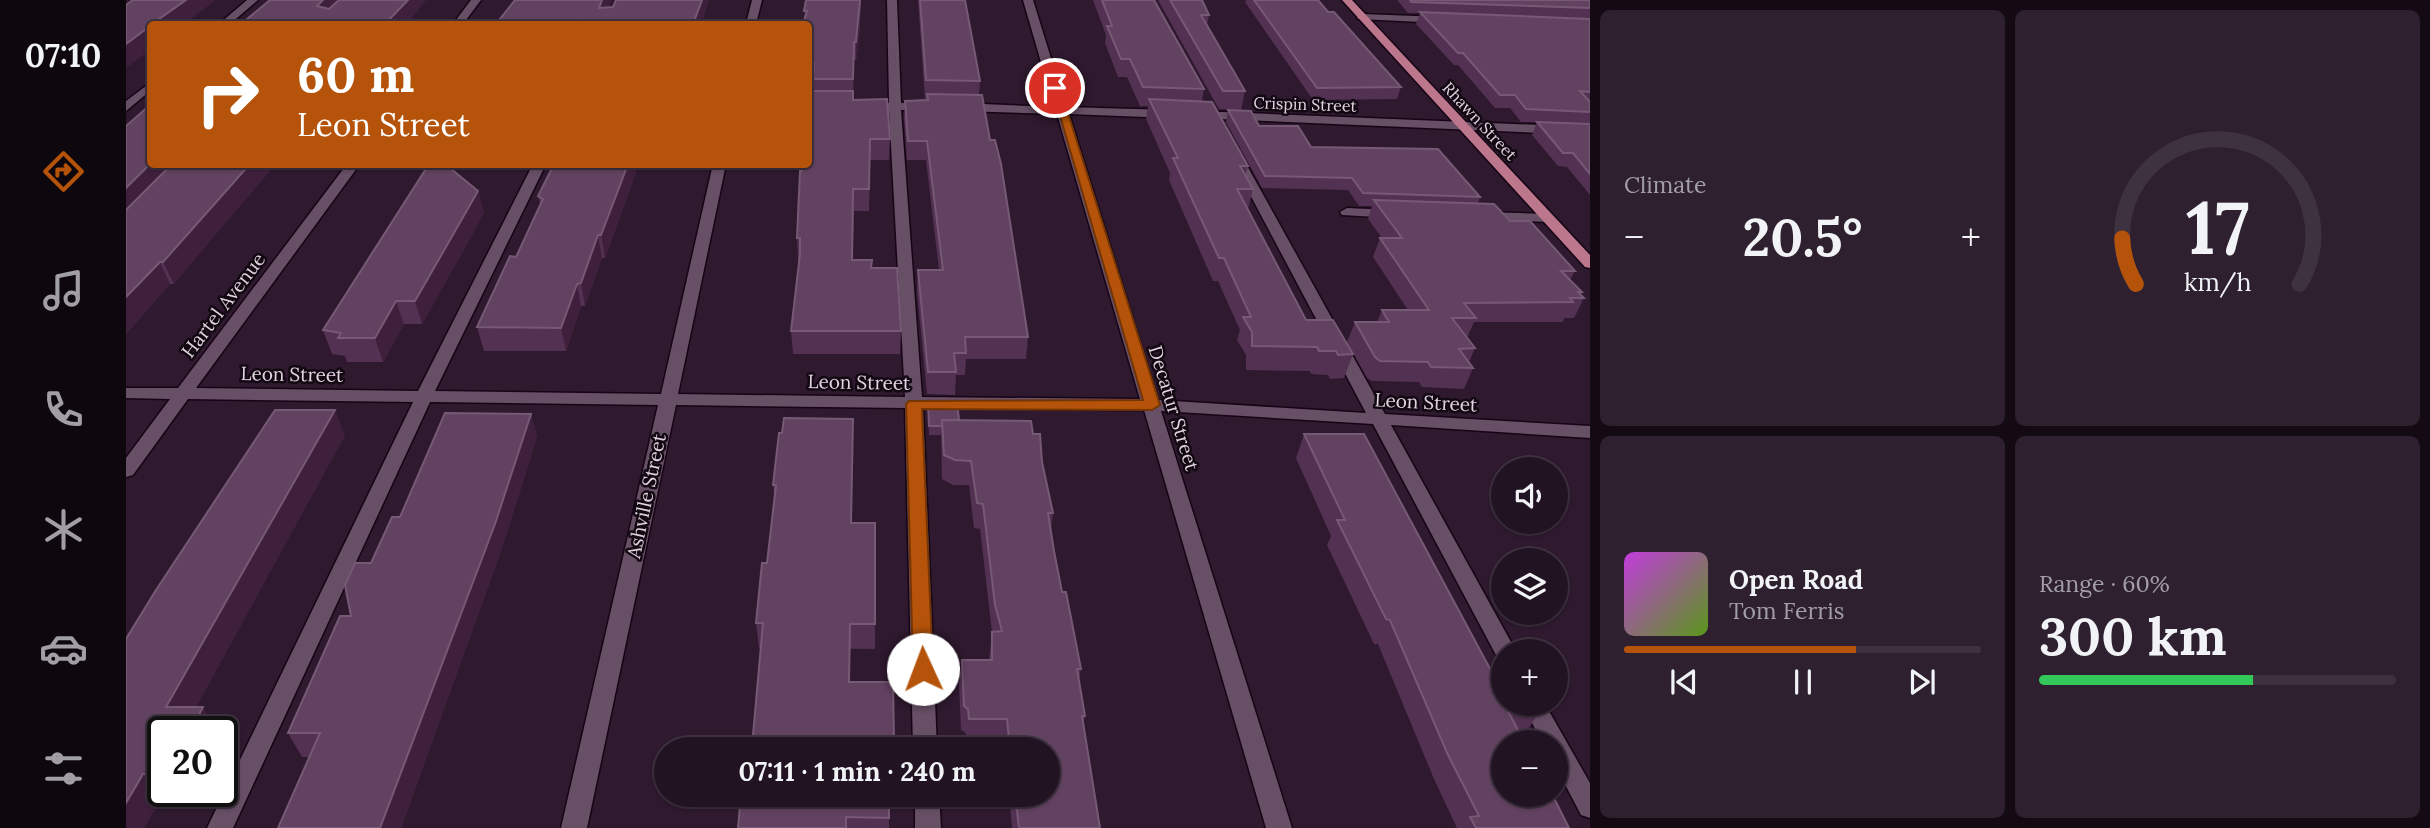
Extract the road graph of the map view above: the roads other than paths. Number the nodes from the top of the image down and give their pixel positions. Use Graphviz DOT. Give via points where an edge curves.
graph roads {
  1 [pos="253,0"];
  2 [pos="476,0"];
  3 [pos="757,0"];
  4 [pos="892,0"];
  5 [pos="1028,0"];
  6 [pos="1347,0"];
  7 [pos="1362,17"];
  8 [pos="1454,20"];
  9 [pos="228,21"];
  10 [pos="460,21"];
  11 [pos="752,21"];
  12 [pos="147,90"];
  13 [pos="147,91"];
  14 [pos="126,92"];
  15 [pos="858,105"];
  16 [pos="895,106"];
  17 [pos="126,107"];
  18 [pos="937,107"];
  19 [pos="951,107"];
  20 [pos="1062,109"];
  21 [pos="1218,122"];
  22 [pos="1464,127"];
  23 [pos="1590,131"];
  24 [pos="351,168"];
  25 [pos="539,168"];
  26 [pos="719,168"];
  27 [pos="1347,212"];
  28 [pos="1402,214"];
  29 [pos="1472,216"];
  30 [pos="1548,218"];
  31 [pos="1587,256"];
  32 [pos="126,393"];
  33 [pos="183,394"];
  34 [pos="424,397"];
  35 [pos="666,401"];
  36 [pos="914,404"];
  37 [pos="1152,405"];
  38 [pos="1378,420"];
  39 [pos="1590,432"];
  40 [pos="126,471"];
  41 [pos="1497,639"];
  42 [pos="925,737"];
  43 [pos="1568,767"];
  44 [pos="927,807"];
  45 [pos="1590,807"];
  46 [pos="220,828"];
  47 [pos="574,828"];
  48 [pos="928,828"];
  49 [pos="1279,828"];
  1 -- 9 [label="street"];
  2 -- 10 [label="street"];
  3 -- 11 [label="street"];
  4 -- 16 [label="street"];
  5 -- 20 [label="street, Decatur Street"];
  6 -- 7 [label="main road, Rhawn Street"];
  7 -- 8 [label="street"];
  7 -- 22 [label="main road, Rhawn Street"];
  12 -- 14 [label="street"];
  13 -- 17 [label="street"];
  15 -- 16 [label="street"];
  16 -- 18 [label="street"];
  16 -- 36 [label="street"];
  19 -- 20 [label="street, Crispin Street"];
  20 -- 21 [label="street, Crispin Street"];
  20 -- 37 [label="street, Decatur Street"];
  21 -- 22 [label="street, Crispin Street"];
  21 -- 38 [label="street"];
  22 -- 23 [label="street, Crispin Street"];
  22 -- 30 [label="main road, Rhawn Street"];
  24 -- 33 [label="street, Hartel Avenue"];
  25 -- 34 [label="street"];
  26 -- 35 [label="street, Ashville Street"];
  27 -- 28 [label="street"];
  29 -- 30 [label="street"];
  30 -- 31 [label="main road, Rhawn Street"];
  32 -- 33 [label="street, Leon Street"];
  33 -- 34 [label="street, Leon Street"];
  33 -- 40 [label="street, Hartel Avenue"];
  34 -- 35 [label="street, Leon Street"];
  34 -- 46 [label="street"];
  35 -- 36 [label="street, Leon Street"];
  35 -- 47 [label="street, Ashville Street"];
  36 -- 37 [label="street, Leon Street"];
  36 -- 42 [label="street"];
  37 -- 38 [label="street, Leon Street"];
  37 -- 49 [label="street, Decatur Street"];
  38 -- 39 [label="street, Leon Street"];
  38 -- 41 [label="street"];
  43 -- 45 [label="street"];
  44 -- 48 [label="street"];
}
